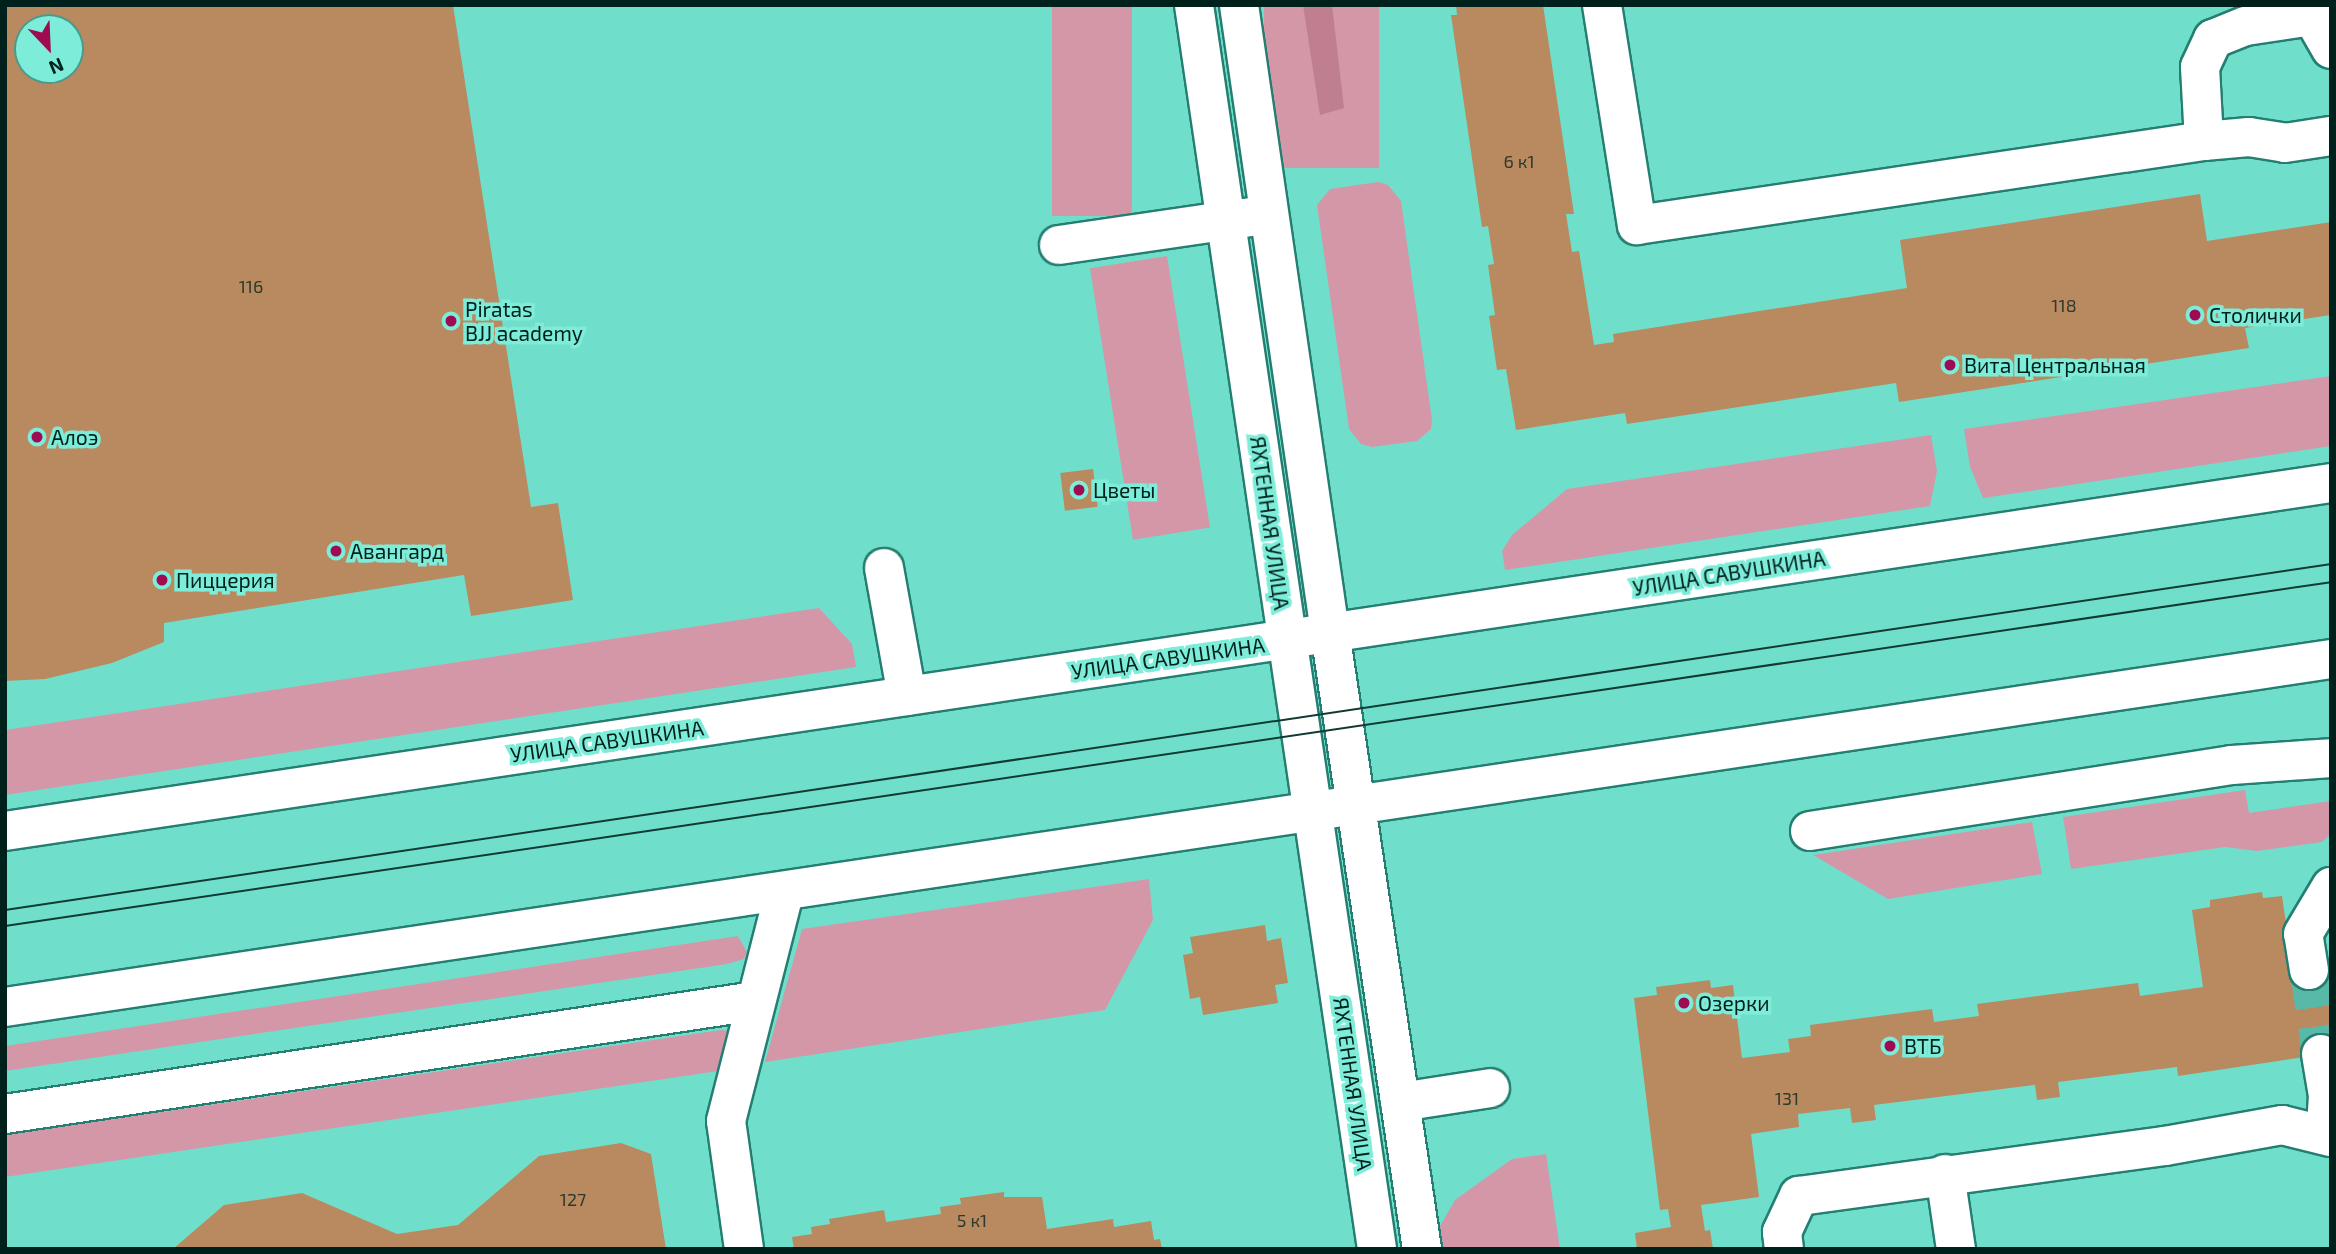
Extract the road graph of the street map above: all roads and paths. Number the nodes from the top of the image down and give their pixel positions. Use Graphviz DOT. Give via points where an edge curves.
graph roads {
  1 [pos="1194,5"];
  2 [pos="1239,5"];
  3 [pos="1602,5"];
  4 [pos="2311,10"];
  5 [pos="2331,49"];
  6 [pos="2331,136"];
  7 [pos="2204,141"];
  8 [pos="1270,214"];
  9 [pos="1226,221"];
  10 [pos="1059,245"];
  11 [pos="2331,483"];
  12 [pos="884,568"];
  13 [pos="1329,632"];
  14 [pos="1288,640"];
  15 [pos="2331,659"];
  16 [pos="906,696"];
  17 [pos="2331,758"];
  18 [pos="1355,805"];
  19 [pos="1313,811"];
  20 [pos="5,831"];
  21 [pos="1810,831"];
  22 [pos="2331,887"];
  23 [pos="784,892"];
  24 [pos="2309,970"];
  25 [pos="755,1001"];
  26 [pos="5,1007"];
  27 [pos="2321,1054"];
  28 [pos="1490,1088"];
  29 [pos="1400,1102"];
  30 [pos="5,1114"];
  31 [pos="2328,1136"];
  32 [pos="1945,1174"];
  33 [pos="744,1249"];
  34 [pos="1377,1249"];
  35 [pos="1422,1249"];
  36 [pos="1784,1249"];
  37 [pos="1956,1249"];
  1 -- 9 [label="main road, ЯХТЕННАЯ УЛИЦА"];
  2 -- 8 [label="main road, ЯХТЕННАЯ УЛИЦА"];
  3 -- 7 [label="main road" via="1637,225"];
  4 -- 5 [label="main road"];
  4 -- 7 [label="main road" via="2213,39 2200,67"];
  6 -- 7 [label="main road" via="2285,143 2249,137"];
  8 -- 9 [label="main road"];
  8 -- 13 [label="main road, ЯХТЕННАЯ УЛИЦА"];
  9 -- 10 [label="main road"];
  9 -- 14 [label="main road, ЯХТЕННАЯ УЛИЦА"];
  11 -- 13 [label="main road, УЛИЦА САВУШКИНА"];
  12 -- 16 [label="main road"];
  13 -- 14 [label="main road, УЛИЦА САВУШКИНА"];
  13 -- 18 [label="main road, ЯХТЕННАЯ УЛИЦА"];
  14 -- 16 [label="main road, УЛИЦА САВУШКИНА"];
  14 -- 19 [label="main road, ЯХТЕННАЯ УЛИЦА"];
  15 -- 18 [label="main road"];
  16 -- 20 [label="main road, УЛИЦА САВУШКИНА"];
  17 -- 21 [label="main road" via="2232,765"];
  18 -- 19 [label="main road"];
  18 -- 29 [label="main road, ЯХТЕННАЯ УЛИЦА"];
  19 -- 23 [label="main road"];
  19 -- 34 [label="main road, ЯХТЕННАЯ УЛИЦА"];
  22 -- 24 [label="main road" via="2304,934"];
  23 -- 25 [label="main road"];
  23 -- 26 [label="main road"];
  25 -- 30 [label="main road"];
  25 -- 33 [label="main road" via="726,1121"];
  27 -- 31 [label="main road"];
  28 -- 29 [label="main road"];
  29 -- 35 [label="main road, ЯХТЕННАЯ УЛИЦА"];
  31 -- 32 [label="main road" via="2282,1125 2165,1146"];
  32 -- 36 [label="main road" via="1799,1196 1782,1232"];
  32 -- 37 [label="main road"];
}
